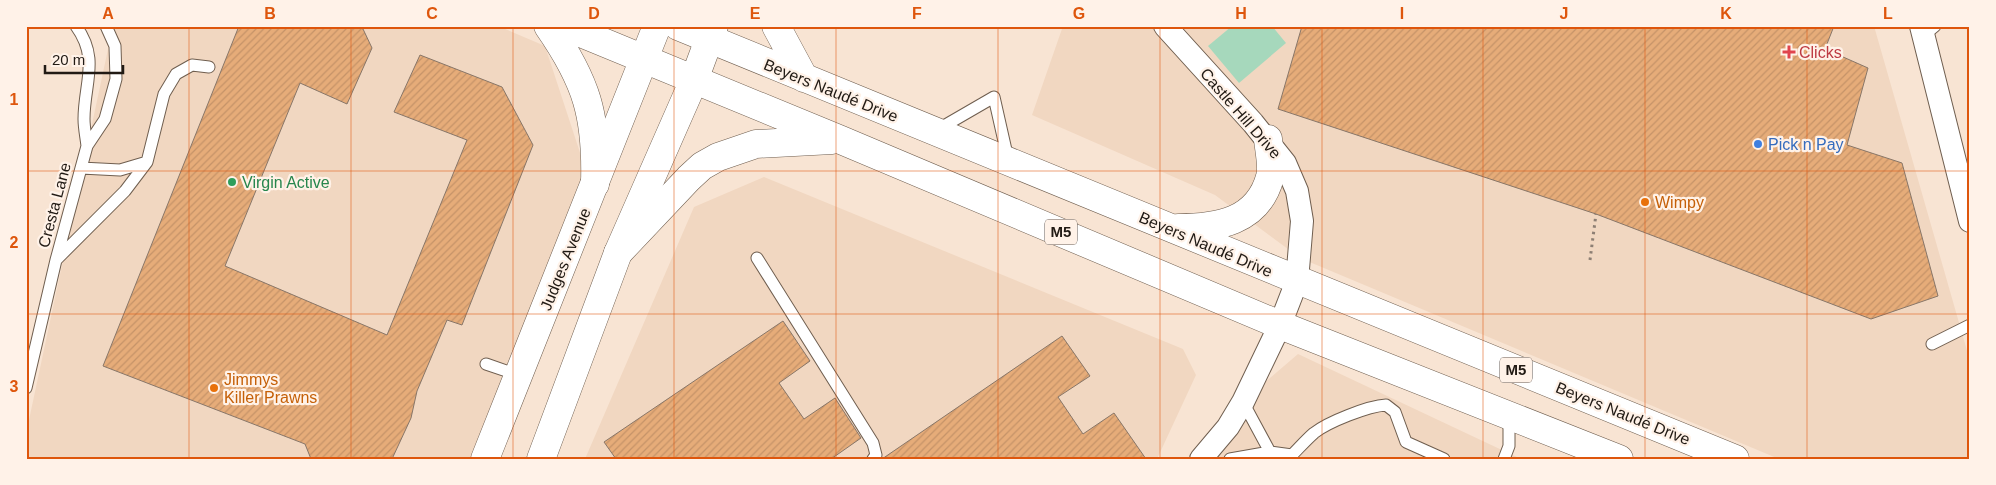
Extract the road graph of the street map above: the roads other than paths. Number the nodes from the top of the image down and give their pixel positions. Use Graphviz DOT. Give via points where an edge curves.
graph roads {
  1 [pos="76,26"];
  2 [pos="106,26"];
  3 [pos="548,26"];
  4 [pos="564,26"];
  5 [pos="657,26"];
  6 [pos="678,26"];
  7 [pos="776,26"];
  8 [pos="1165,26"];
  9 [pos="1927,29"];
  10 [pos="711,33"];
  11 [pos="643,58"];
  12 [pos="209,67"];
  13 [pos="804,78"];
  14 [pos="694,80"];
  15 [pos="933,132"];
  16 [pos="1268,139"];
  17 [pos="842,140"];
  18 [pos="87,146"];
  19 [pos="148,162"];
  20 [pos="1008,162"];
  21 [pos="81,168"];
  22 [pos="595,184"];
  23 [pos="1970,221"];
  24 [pos="1169,228"];
  25 [pos="618,253"];
  26 [pos="756,258"];
  27 [pos="56,260"];
  28 [pos="1297,281"];
  29 [pos="1280,325"];
  30 [pos="1970,325"];
  31 [pos="1932,344"];
  32 [pos="486,364"];
  33 [pos="518,375"];
  34 [pos="27,382"];
  35 [pos="1243,402"];
  36 [pos="1509,414"];
  37 [pos="1270,452"];
  38 [pos="1293,457"];
  39 [pos="485,459"];
  40 [pos="541,459"];
  41 [pos="873,459"];
  42 [pos="1201,459"];
  43 [pos="1230,459"];
  44 [pos="1444,459"];
  45 [pos="1504,459"];
  46 [pos="1619,459"];
  47 [pos="1735,459"];
  1 -- 18 [label="lane, Cresta Lane" via="90,58 84,119"];
  2 -- 18 [label="lane, Cresta Lane" via="115,46 116,79 104,119"];
  3 -- 22 [label="main road" via="573,64 588,99 596,146"];
  4 -- 11 [label="main road, M5"];
  5 -- 11 [label="main road, Judges Avenue"];
  6 -- 10 [label="main road, Beyers Naudé Drive / M5"];
  7 -- 13 [label="main road"];
  8 -- 16 [label="street, Castle Hill Drive"];
  9 -- 23 [label="street"];
  10 -- 13 [label="main road, Beyers Naudé Drive / M5"];
  10 -- 14 [label="main road"];
  11 -- 14 [label="main road, M5"];
  11 -- 22 [label="main road, Judges Avenue"];
  12 -- 19 [label="lane" via="192,65 172,80 162,100"];
  13 -- 15 [label="main road, Beyers Naudé Drive / M5"];
  14 -- 17 [label="main road, M5"];
  14 -- 25 [label="main road"];
  15 -- 20 [label="main road, Beyers Naudé Drive / M5"];
  15 -- 20 [label="lane" via="994,97"];
  16 -- 24 [label="main road" via="1271,176 1259,202 1233,222 1207,228"];
  16 -- 28 [label="street, Castle Hill Drive" via="1285,163 1297,190 1302,221"];
  17 -- 25 [label="main road" via="770,142 718,156 684,182"];
  17 -- 29 [label="main road, M5"];
  18 -- 21 [label="lane, Cresta Lane"];
  19 -- 21 [label="lane" via="120,170"];
  19 -- 27 [label="lane"];
  20 -- 24 [label="main road, Beyers Naudé Drive / M5"];
  21 -- 27 [label="lane, Cresta Lane"];
  22 -- 33 [label="main road, Judges Avenue"];
  24 -- 28 [label="main road, Beyers Naudé Drive / M5"];
  25 -- 40 [label="main road"];
  26 -- 41 [label="lane" via="873,442 876,455"];
  27 -- 34 [label="lane, Cresta Lane"];
  28 -- 29 [label="street, Castle Hill Drive"];
  28 -- 47 [label="main road, Beyers Naudé Drive / M5"];
  29 -- 35 [label="street"];
  29 -- 36 [label="main road, M5"];
  30 -- 31 [label="lane"];
  32 -- 33 [label="lane"];
  33 -- 39 [label="main road, Judges Avenue"];
  35 -- 37 [label="lane"];
  35 -- 42 [label="street" via="1228,427"];
  36 -- 45 [label="lane" via="1509,446"];
  36 -- 46 [label="main road, M5"];
  37 -- 38 [label="lane"];
  37 -- 43 [label="lane"];
  38 -- 44 [label="lane" via="1314,433 1323,428 1381,406 1389,406 1395,412 1406,442"];
}
